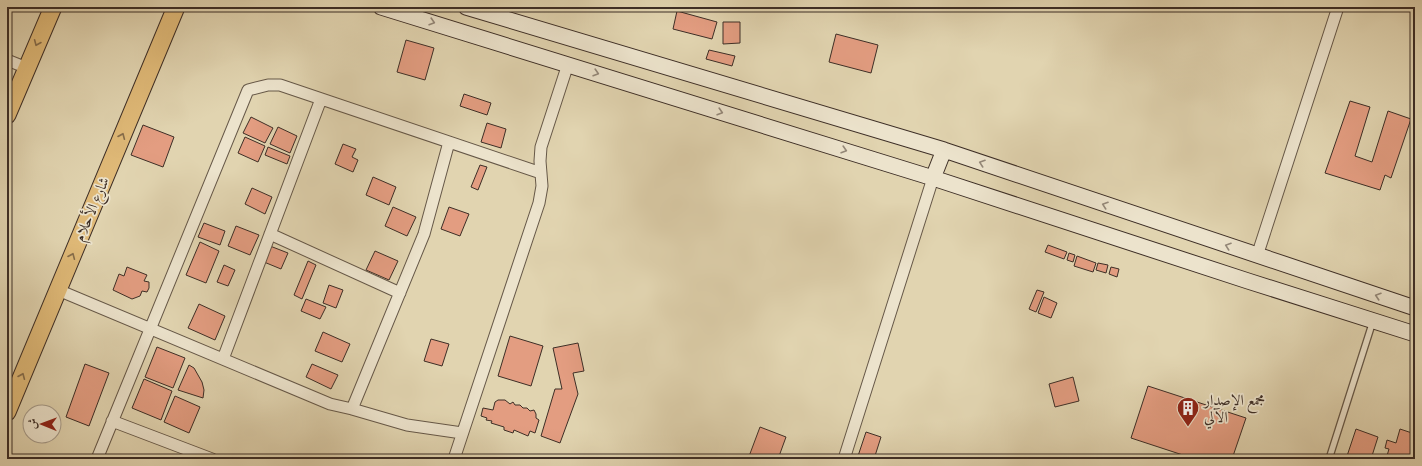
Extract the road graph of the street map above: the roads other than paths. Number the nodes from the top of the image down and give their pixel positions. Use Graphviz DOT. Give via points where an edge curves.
graph roads {
  1 [pos="53,7"];
  2 [pos="381,7"];
  3 [pos="466,7"];
  4 [pos="1338,7"];
  5 [pos="176,10"];
  6 [pos="485,13"];
  7 [pos="477,36"];
  8 [pos="7,60"];
  9 [pos="568,64"];
  10 [pos="27,68"];
  11 [pos="321,99"];
  12 [pos="7,115"];
  13 [pos="449,142"];
  14 [pos="944,150"];
  15 [pos="541,173"];
  16 [pos="933,178"];
  17 [pos="270,234"];
  18 [pos="1257,256"];
  19 [pos="58,290"];
  20 [pos="400,293"];
  21 [pos="1415,308"];
  22 [pos="1373,320"];
  23 [pos="150,329"];
  24 [pos="1415,334"];
  25 [pos="223,359"];
  26 [pos="352,409"];
  27 [pos="7,412"];
  28 [pos="112,420"];
  29 [pos="462,434"];
  30 [pos="97,459"];
  31 [pos="212,459"];
  32 [pos="454,459"];
  33 [pos="844,459"];
  34 [pos="1329,459"];
  1 -- 10 [label="main road, one-way"];
  2 -- 7 [label="main road, one-way"];
  3 -- 6 [label="main road"];
  4 -- 18 [label="street"];
  19 -- 5 [label="main road, شارع الأحلام, one-way"];
  6 -- 7 [label="main road"];
  6 -- 14 [label="main road"];
  7 -- 9 [label="main road"];
  8 -- 10 [label="street"];
  9 -- 15 [label="street" via="541,147"];
  9 -- 16 [label="main road, one-way"];
  10 -- 12 [label="main road"];
  11 -- 13 [label="street"];
  11 -- 17 [label="street"];
  11 -- 23 [label="street" via="280,85 248,90"];
  13 -- 15 [label="street"];
  13 -- 20 [label="street" via="424,234"];
  14 -- 16 [label="main road"];
  18 -- 14 [label="main road, one-way"];
  15 -- 29 [label="street" via="539,203"];
  16 -- 22 [label="main road"];
  16 -- 33 [label="street"];
  17 -- 20 [label="street"];
  17 -- 25 [label="street"];
  21 -- 18 [label="main road, one-way"];
  19 -- 23 [label="street"];
  27 -- 19 [label="main road, شارع الأحلام, one-way"];
  20 -- 26 [label="street"];
  22 -- 24 [label="main road"];
  22 -- 34 [label="lane"];
  23 -- 25 [label="street"];
  23 -- 28 [label="street"];
  25 -- 26 [label="street" via="330,404"];
  26 -- 29 [label="street" via="407,425"];
  28 -- 30 [label="street"];
  28 -- 31 [label="street"];
  29 -- 32 [label="street"];
}
